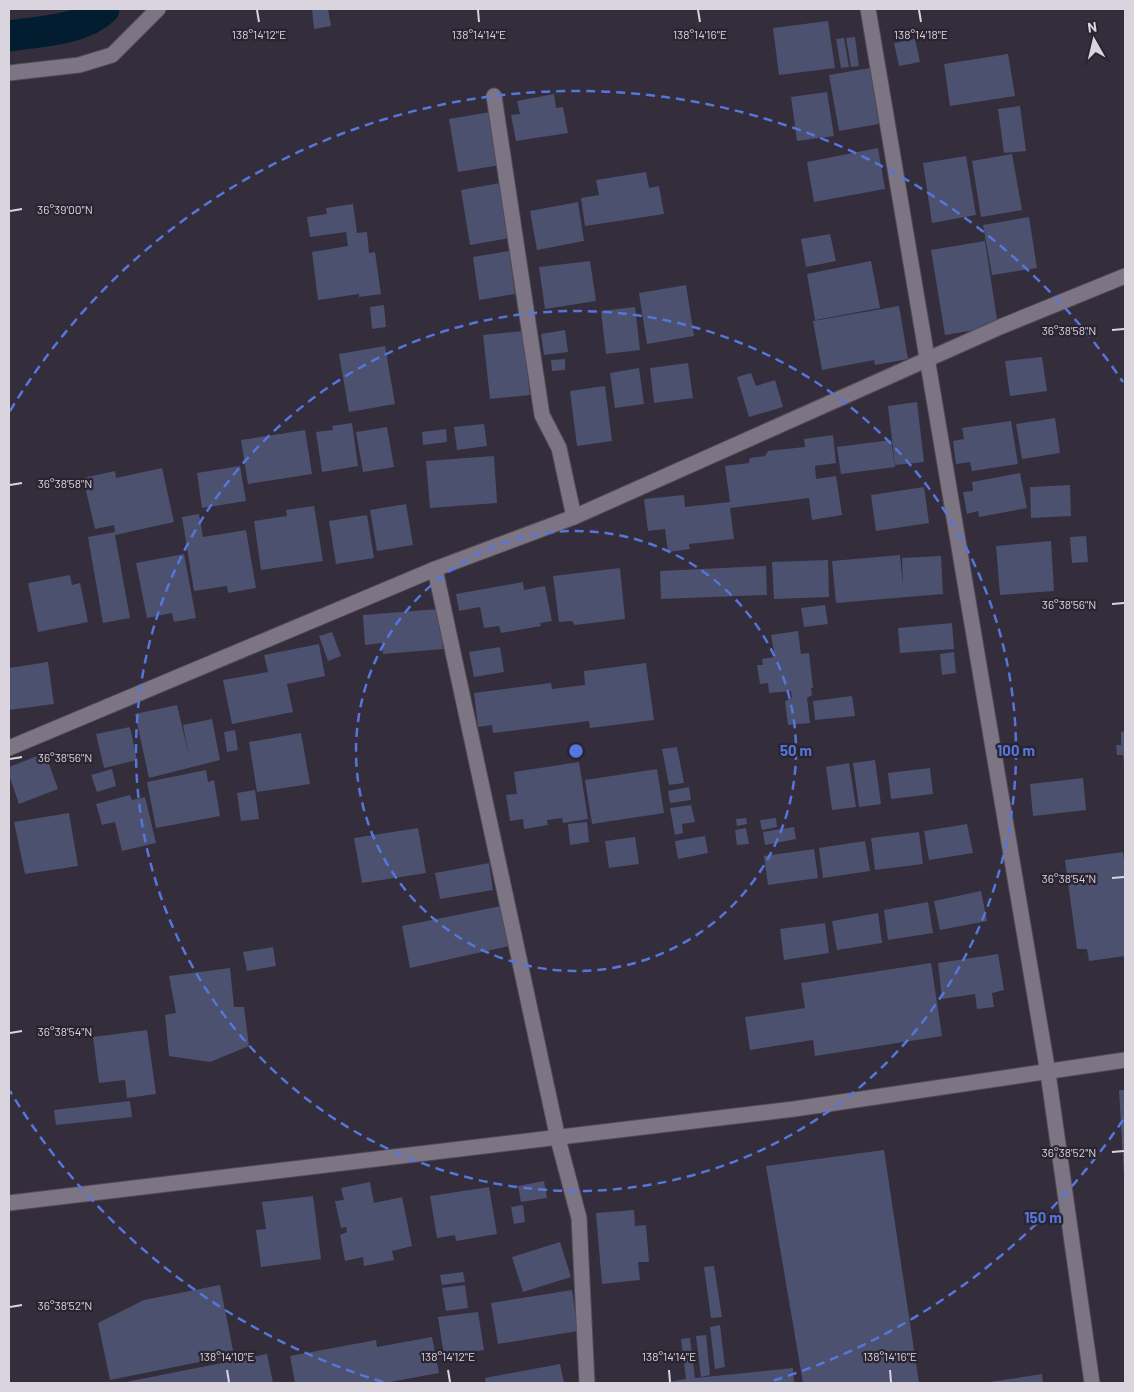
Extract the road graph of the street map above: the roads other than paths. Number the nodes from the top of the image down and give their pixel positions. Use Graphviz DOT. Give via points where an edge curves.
graph roads {
  1 [pos="158,9"];
  2 [pos="868,9"];
  3 [pos="9,73"];
  4 [pos="494,96"];
  5 [pos="1125,276"];
  6 [pos="928,359"];
  7 [pos="574,517"];
  8 [pos="435,569"];
  9 [pos="9,748"];
  10 [pos="1125,1060"];
  11 [pos="1048,1073"];
  12 [pos="558,1139"];
  13 [pos="9,1203"];
  14 [pos="587,1383"];
  15 [pos="1092,1383"];
  1 -- 3 [label="street" via="112,55 79,65"];
  2 -- 6 [label="street"];
  4 -- 7 [label="street" via="542,416 559,448"];
  5 -- 6 [label="street"];
  6 -- 7 [label="street"];
  6 -- 11 [label="street"];
  7 -- 8 [label="street"];
  8 -- 9 [label="street"];
  8 -- 12 [label="street"];
  10 -- 11 [label="street"];
  11 -- 12 [label="street"];
  11 -- 15 [label="street"];
  12 -- 13 [label="street"];
  12 -- 14 [label="street" via="579,1218"];
}
